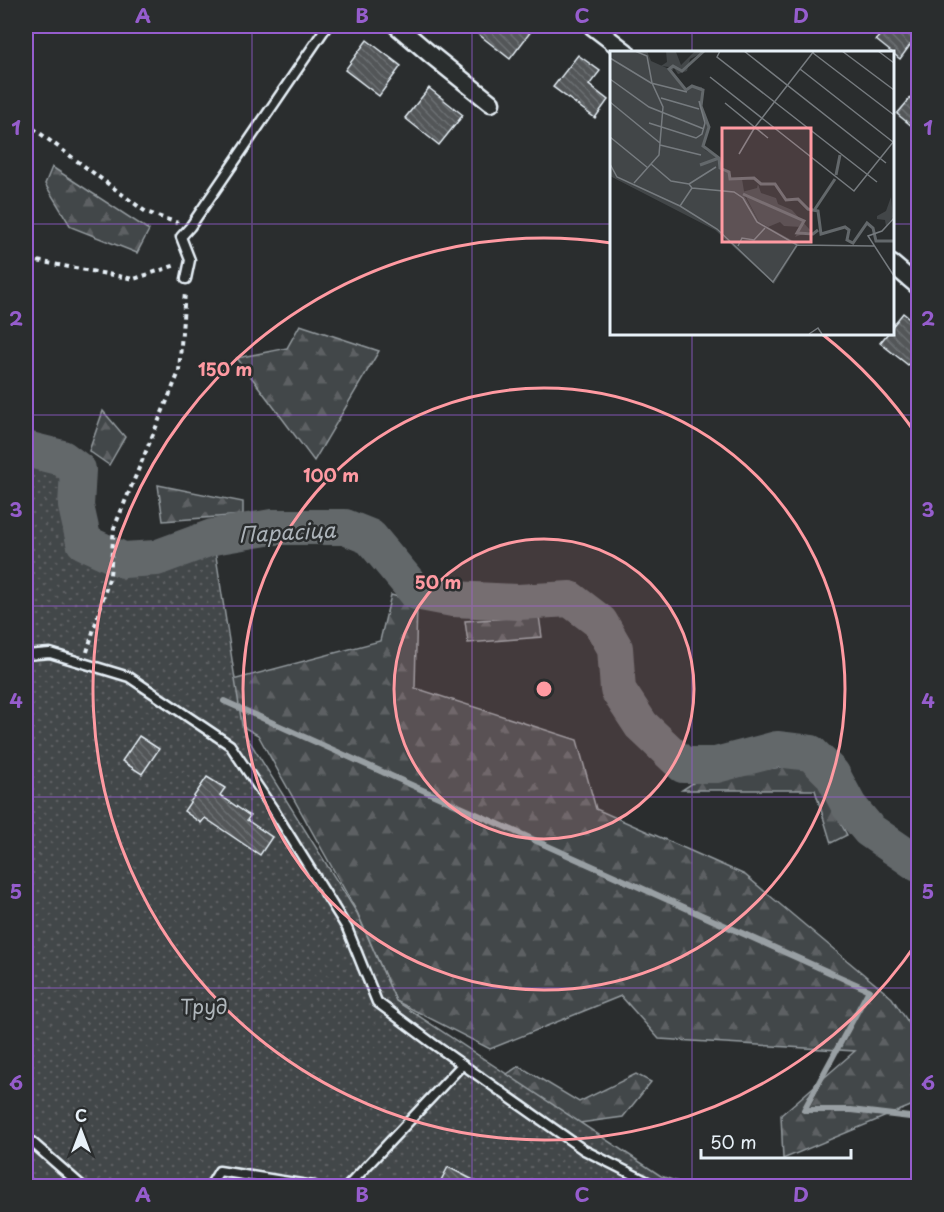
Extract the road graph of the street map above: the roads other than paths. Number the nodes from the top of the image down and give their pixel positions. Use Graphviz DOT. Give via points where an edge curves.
graph roads {
  1 [pos="327,26"];
  2 [pos="397,26"];
  3 [pos="592,26"];
  4 [pos="625,51"];
  5 [pos="492,102"];
  6 [pos="893,266"];
  7 [pos="186,279"];
  8 [pos="918,286"];
  9 [pos="26,655"];
  10 [pos="462,1065"];
  11 [pos="26,1137"];
  12 [pos="82,1186"];
  13 [pos="210,1186"];
  14 [pos="314,1186"];
  15 [pos="348,1186"];
  16 [pos="656,1186"];
  1 -- 7 [label="lane" via="181,237 190,260"];
  2 -- 5 [label="street"];
  3 -- 4 [label="street"];
  6 -- 8 [label="street"];
  9 -- 10 [label="lane" via="50,653 129,677 230,745 347,928 378,1002"];
  10 -- 15 [label="lane"];
  10 -- 16 [label="lane" via="584,1150"];
  11 -- 12 [label="lane"];
  13 -- 14 [label="lane" via="219,1171"];
}
